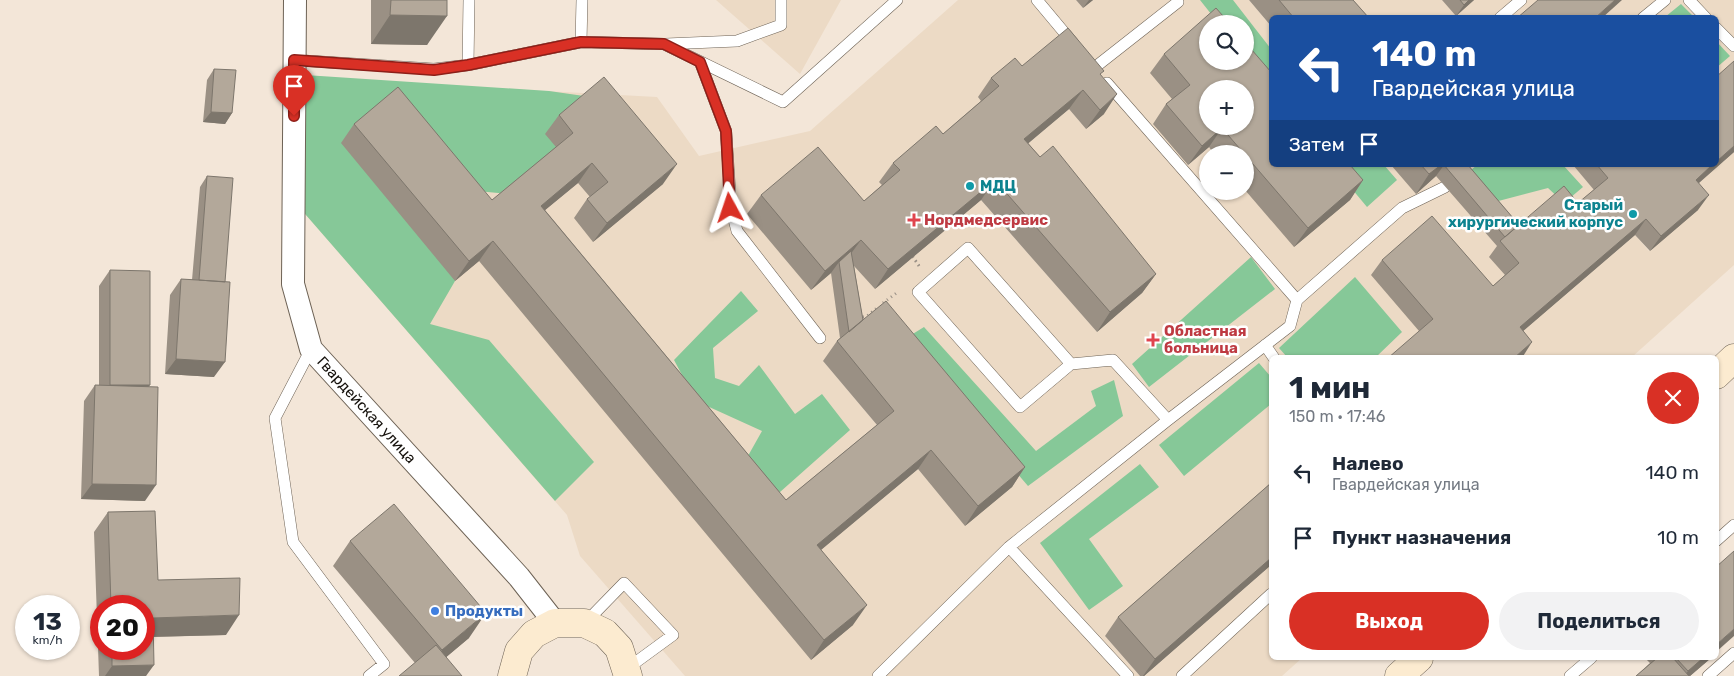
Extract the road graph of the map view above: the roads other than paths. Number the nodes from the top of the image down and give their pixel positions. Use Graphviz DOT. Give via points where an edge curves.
graph roads {
  1 [pos="295,0"];
  2 [pos="469,0"];
  3 [pos="582,0"];
  4 [pos="781,0"];
  5 [pos="897,0"];
  6 [pos="1037,0"];
  7 [pos="1520,0"];
  8 [pos="1665,0"];
  9 [pos="1689,0"];
  10 [pos="1178,2"];
  11 [pos="1503,15"];
  12 [pos="1646,15"];
  13 [pos="1703,15"];
  14 [pos="1719,31"];
  15 [pos="581,42"];
  16 [pos="664,44"];
  17 [pos="1734,46"];
  18 [pos="294,60"];
  19 [pos="1088,61"];
  20 [pos="700,62"];
  21 [pos="468,65"];
  22 [pos="1445,187"];
  23 [pos="1297,300"];
  24 [pos="817,333"];
  25 [pos="1265,345"];
  26 [pos="311,349"];
  27 [pos="1272,355"];
  28 [pos="1734,358"];
  29 [pos="1071,364"];
  30 [pos="1719,372"];
  31 [pos="1168,420"];
  32 [pos="1734,525"];
  33 [pos="1719,539"];
  34 [pos="1009,547"];
  35 [pos="1269,596"];
  36 [pos="555,623"];
  37 [pos="584,623"];
  38 [pos="1734,653"];
  39 [pos="1417,660"];
  40 [pos="1588,660"];
  41 [pos="630,666"];
  42 [pos="369,676"];
  43 [pos="512,676"];
  44 [pos="878,676"];
  45 [pos="1128,676"];
  46 [pos="1182,676"];
  47 [pos="1399,676"];
  48 [pos="1570,676"];
  49 [pos="1708,676"];
  1 -- 18 [label="street, Гвардейская улица"];
  2 -- 21 [label="lane"];
  3 -- 15 [label="lane"];
  4 -- 16 [label="lane" via="781,25 737,41"];
  5 -- 20 [label="lane" via="783,102"];
  6 -- 19 [label="lane"];
  7 -- 11 [label="lane"];
  8 -- 12 [label="lane"];
  9 -- 13 [label="lane"];
  10 -- 19 [label="lane"];
  14 -- 17 [label="lane"];
  15 -- 16 [label="lane"];
  15 -- 21 [label="lane"];
  16 -- 20 [label="lane"];
  18 -- 21 [label="lane" via="434,70"];
  18 -- 26 [label="street, Гвардейская улица" via="293,284"];
  19 -- 23 [label="lane"];
  20 -- 24 [label="lane" via="726,131 730,208 737,231"];
  22 -- 23 [label="lane" via="1402,208"];
  23 -- 25 [label="lane" via="1290,326"];
  25 -- 27 [label="lane"];
  25 -- 31 [label="lane"];
  26 -- 36 [label="street, Гвардейская улица" via="519,577"];
  26 -- 42 [label="lane" via="276,418 293,542 384,664"];
  28 -- 30 [label="street"];
  29 -- 29 [label="lane" via="968,248 927,277 918,292 1020,407"];
  29 -- 31 [label="lane" via="1113,360"];
  31 -- 34 [label="lane"];
  32 -- 33 [label="lane"];
  34 -- 44 [label="lane"];
  34 -- 45 [label="lane"];
  35 -- 46 [label="lane"];
  36 -- 37 [label="street"];
  36 -- 43 [label="street" via="534,634 519,651"];
  37 -- 41 [label="street" via="605,633"];
  37 -- 41 [label="lane" via="624,583 673,635"];
  38 -- 49 [label="lane"];
  39 -- 47 [label="street"];
  40 -- 48 [label="lane"];
}
